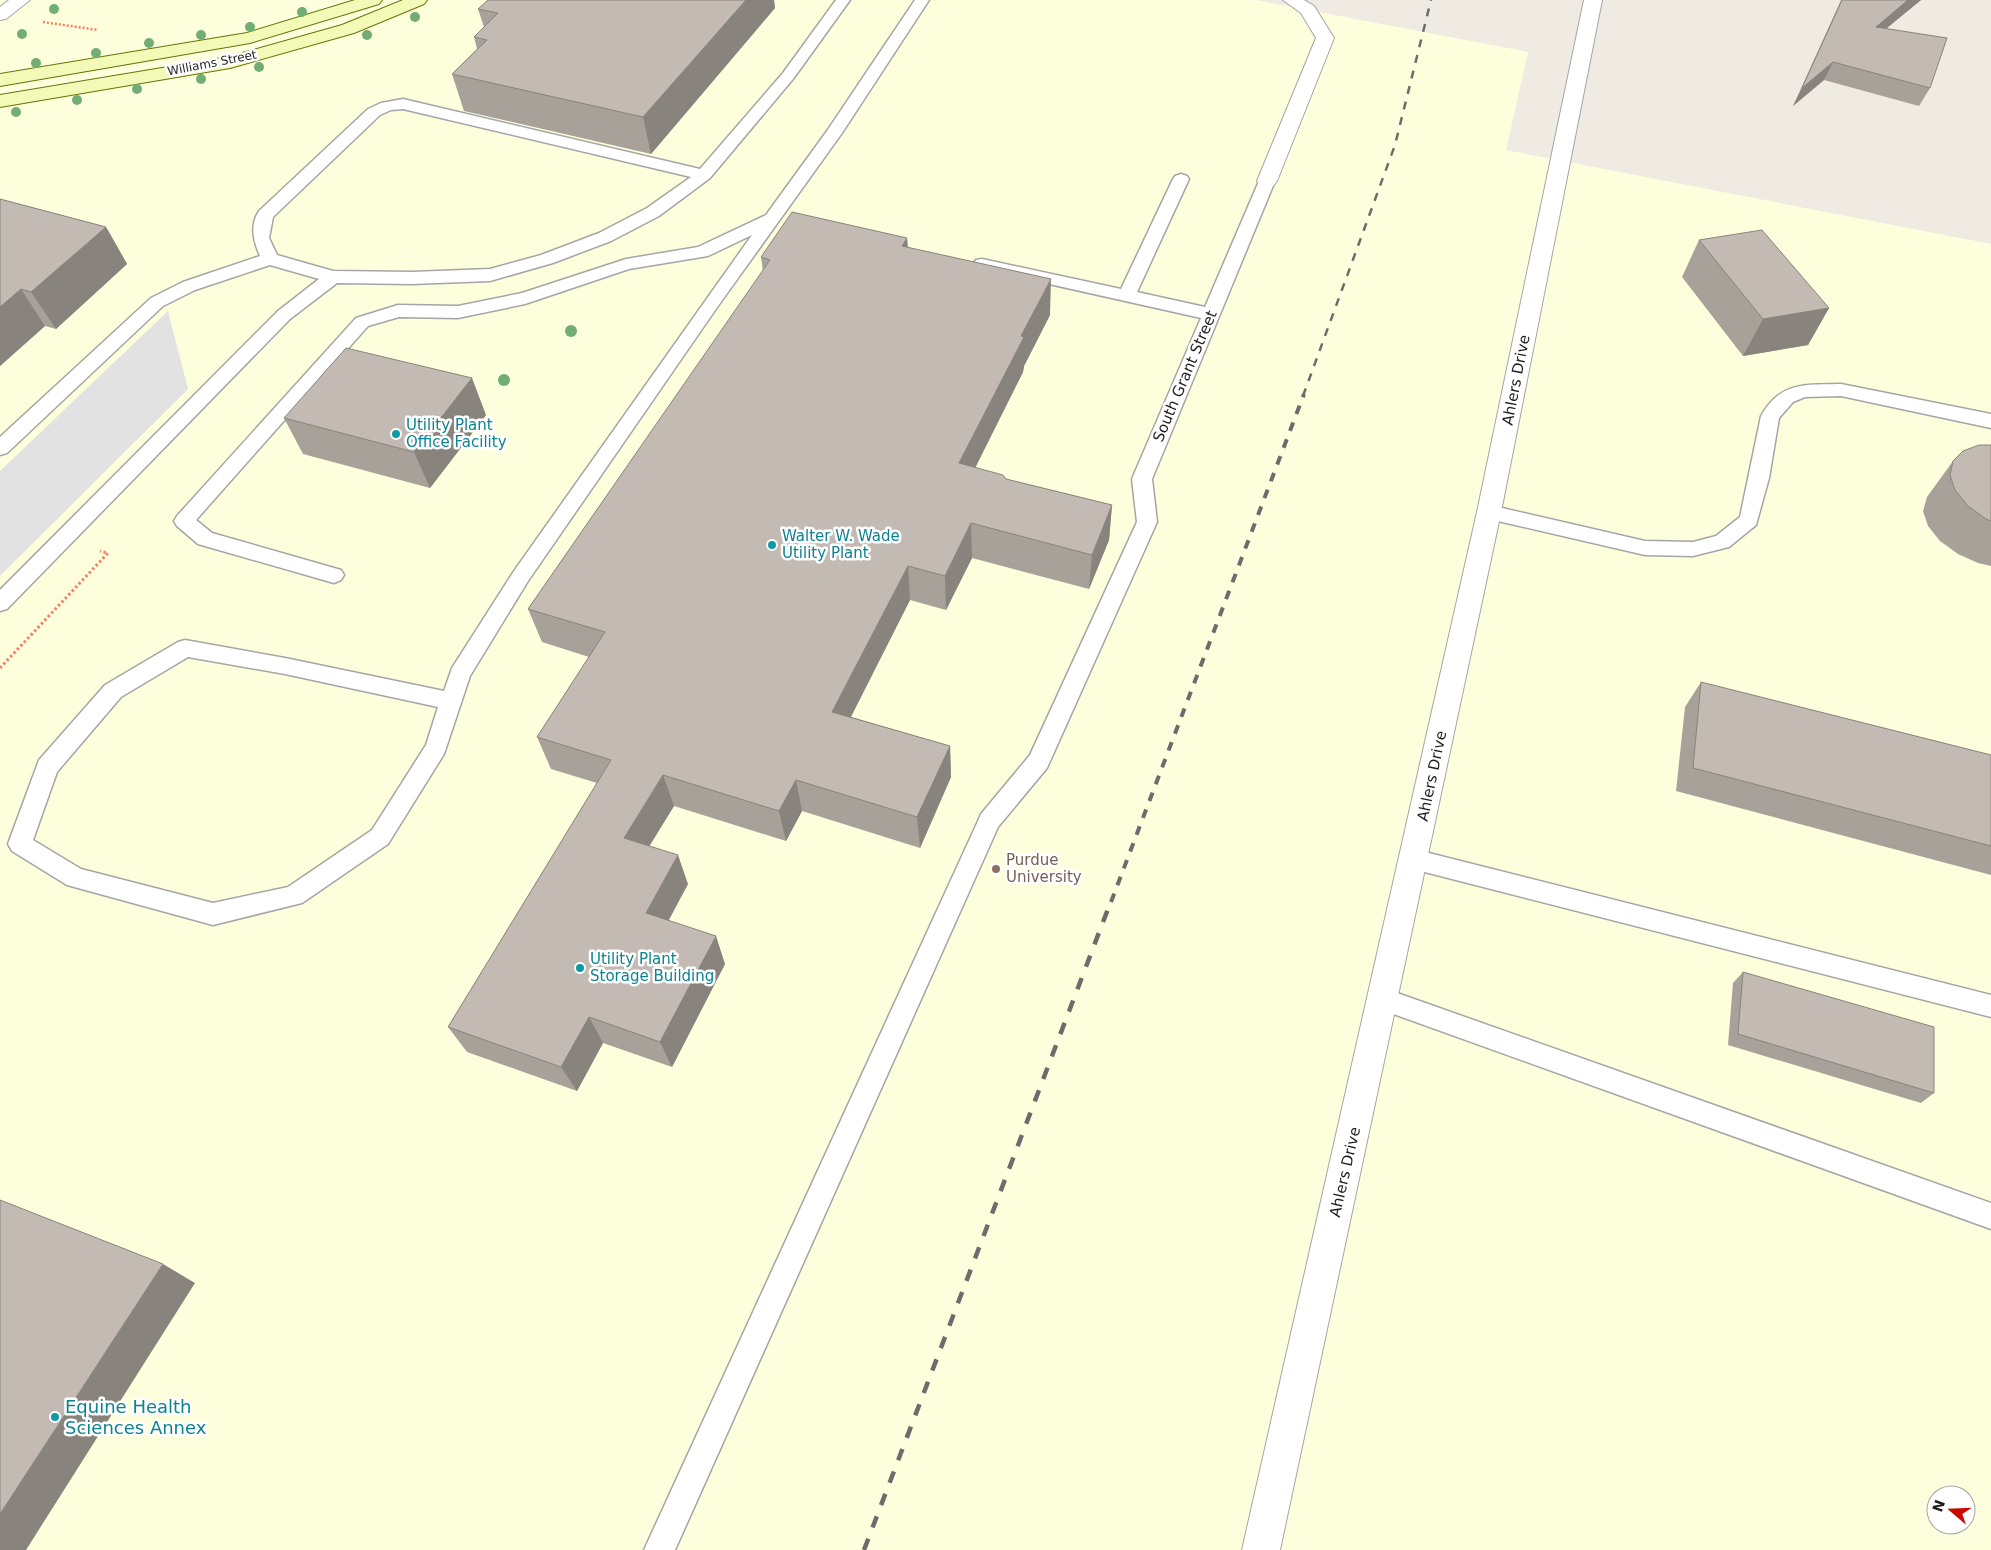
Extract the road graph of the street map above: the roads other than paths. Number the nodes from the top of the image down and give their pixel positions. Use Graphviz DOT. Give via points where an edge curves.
graph roads {
  1 [pos="21,0"];
  2 [pos="373,0"];
  3 [pos="418,0"];
  4 [pos="843,0"];
  5 [pos="922,0"];
  6 [pos="1292,0"];
  7 [pos="1593,0"];
  8 [pos="0,15"];
  9 [pos="0,80"];
  10 [pos="0,101"];
  11 [pos="704,175"];
  12 [pos="1181,179"];
  13 [pos="1267,181"];
  14 [pos="773,218"];
  15 [pos="792,222"];
  16 [pos="606,237"];
  17 [pos="270,259"];
  18 [pos="964,260"];
  19 [pos="626,264"];
  20 [pos="333,277"];
  21 [pos="1126,296"];
  22 [pos="1211,314"];
  23 [pos="1991,421"];
  24 [pos="0,448"];
  25 [pos="1489,512"];
  26 [pos="334,575"];
  27 [pos="0,603"];
  28 [pos="451,702"];
  29 [pos="1413,859"];
  30 [pos="1383,999"];
  31 [pos="1991,1006"];
  32 [pos="1991,1216"];
  33 [pos="659,1550"];
  34 [pos="1261,1550"];
  1 -- 8 [label="street"];
  2 -- 9 [label="main road, Williams Street" via="250,38"];
  3 -- 10 [label="main road, Williams Street" via="348,29 230,62"];
  4 -- 11 [label="lane" via="788,76"];
  5 -- 14 [label="lane"];
  6 -- 13 [label="street, South Grant Street" via="1308,10 1325,38"];
  7 -- 25 [label="street, Ahlers Drive"];
  11 -- 16 [label="lane" via="652,212"];
  11 -- 17 [label="lane" via="403,104 387,106 374,112 265,215 261,238"];
  12 -- 21 [label="lane"];
  13 -- 22 [label="lane, South Grant Street"];
  14 -- 15 [label="lane"];
  14 -- 19 [label="lane" via="702,252"];
  14 -- 28 [label="lane" via="521,576 460,674"];
  16 -- 19 [label="lane"];
  16 -- 20 [label="lane" via="547,259 490,275"];
  17 -- 20 [label="lane"];
  17 -- 24 [label="lane" via="189,286 157,302"];
  18 -- 21 [label="lane"];
  19 -- 26 [label="lane" via="525,298 458,312 398,311 362,322 184,521 204,539"];
  20 -- 27 [label="lane" via="284,315"];
  21 -- 22 [label="lane"];
  22 -- 33 [label="lane, South Grant Street" via="1142,479 1147,522 1039,761 989,821"];
  23 -- 25 [label="lane" via="1841,390 1804,391 1786,397 1770,416 1749,520 1722,542 1693,549 1645,548"];
  25 -- 29 [label="street, Ahlers Drive"];
  28 -- 28 [label="lane" via="436,748 380,837 294,896 213,914 75,878 20,844 47,767 113,691 185,648"];
  29 -- 30 [label="street, Ahlers Drive"];
  29 -- 31 [label="lane"];
  30 -- 32 [label="lane"];
  30 -- 34 [label="street, Ahlers Drive"];
}
